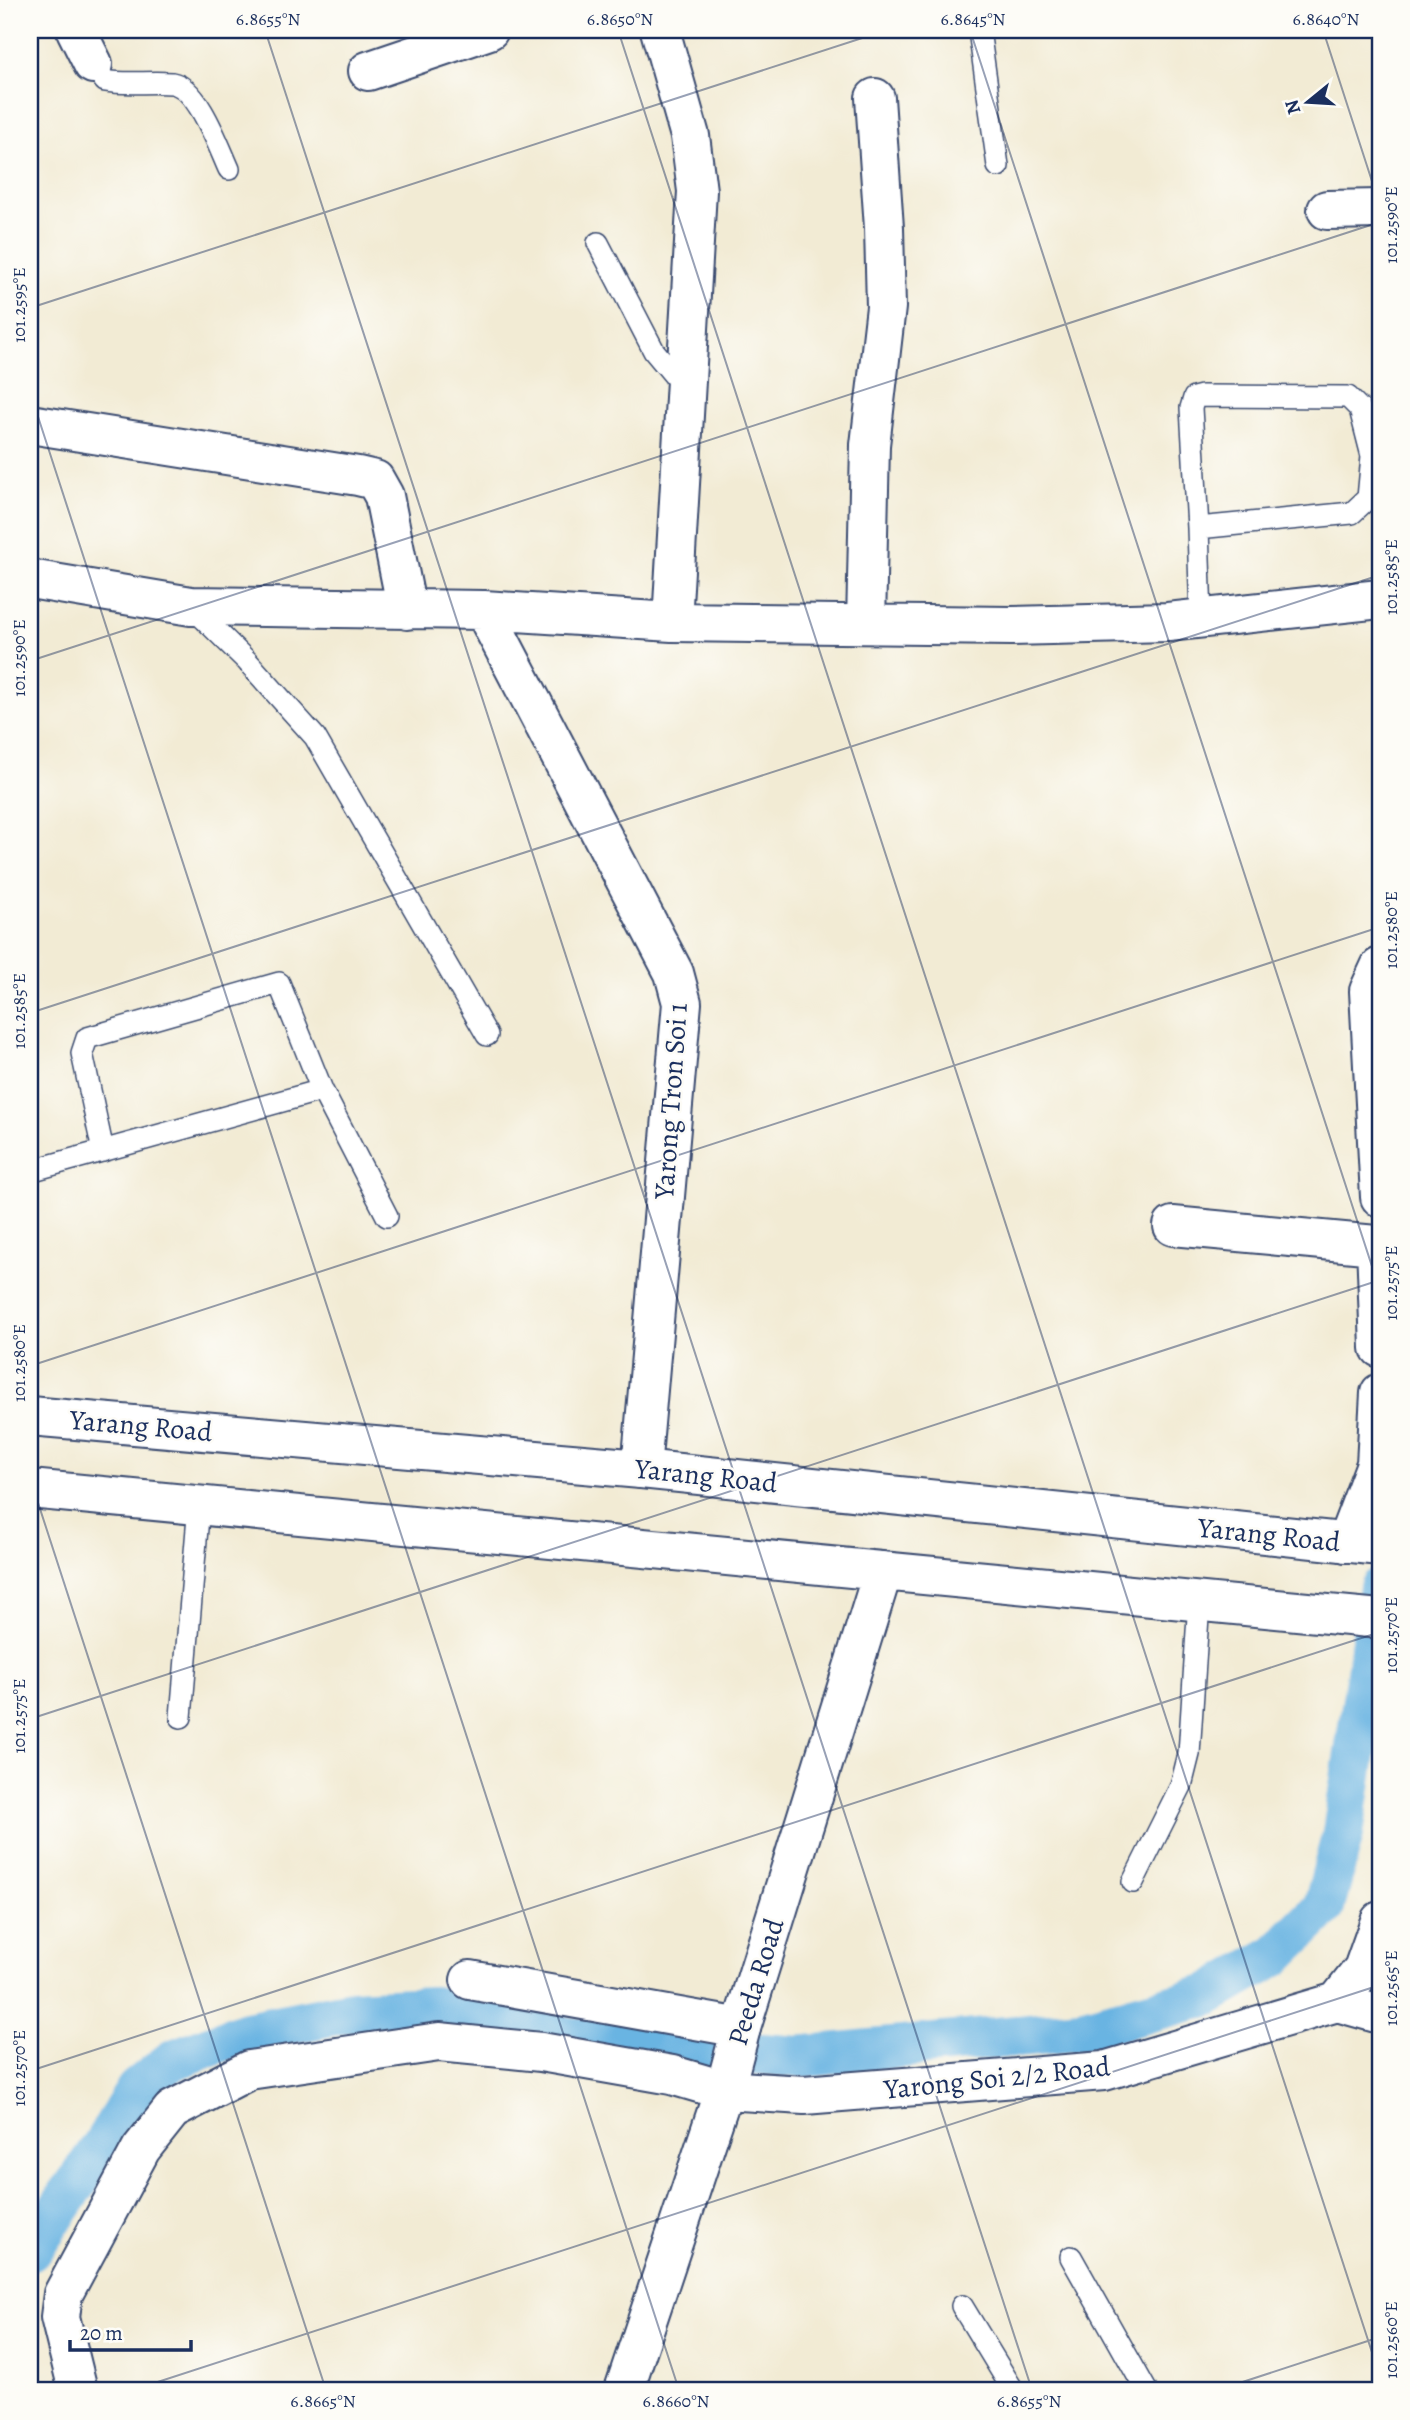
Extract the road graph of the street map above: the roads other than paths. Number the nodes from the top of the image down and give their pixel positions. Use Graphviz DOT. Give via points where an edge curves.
graph roads {
  1 [pos="76,30"];
  2 [pos="489,30"];
  3 [pos="979,30"];
  4 [pos="666,31"];
  5 [pos="93,64"];
  6 [pos="368,71"];
  7 [pos="876,98"];
  8 [pos="998,166"];
  9 [pos="229,169"];
  10 [pos="1380,209"];
  11 [pos="1326,210"];
  12 [pos="598,243"];
  13 [pos="685,388"];
  14 [pos="30,424"];
  15 [pos="1198,528"];
  16 [pos="30,579"];
  17 [pos="1380,599"];
  18 [pos="191,606"];
  19 [pos="407,610"];
  20 [pos="484,610"];
  21 [pos="1200,619"];
  22 [pos="671,621"];
  23 [pos="866,624"];
  24 [pos="1380,967"];
  25 [pos="487,1035"];
  26 [pos="322,1090"];
  27 [pos="103,1151"];
  28 [pos="30,1171"];
  29 [pos="1380,1197"];
  30 [pos="387,1216"];
  31 [pos="1173,1226"];
  32 [pos="1378,1233"];
  33 [pos="1380,1348"];
  34 [pos="1380,1393"];
  35 [pos="30,1416"];
  36 [pos="641,1469"];
  37 [pos="30,1489"];
  38 [pos="199,1505"];
  39 [pos="1360,1545"];
  40 [pos="883,1571"];
  41 [pos="1199,1601"];
  42 [pos="1366,1617"];
  43 [pos="181,1717"];
  44 [pos="1133,1882"];
  45 [pos="1380,1921"];
  46 [pos="470,1980"];
  47 [pos="1337,2002"];
  48 [pos="1380,2014"];
  49 [pos="740,2033"];
  50 [pos="725,2085"];
  51 [pos="1071,2257"];
  52 [pos="962,2306"];
  53 [pos="78,2390"];
  54 [pos="624,2390"];
  55 [pos="1013,2390"];
  56 [pos="1146,2390"];
  1 -- 5 [label="street"];
  2 -- 6 [label="street"];
  3 -- 8 [label="lane"];
  4 -- 13 [label="street" via="690,136 697,191"];
  5 -- 9 [label="lane" via="105,81 175,83 187,92 199,106"];
  7 -- 23 [label="street" via="886,307 870,445"];
  10 -- 11 [label="street"];
  12 -- 13 [label="lane" via="654,351"];
  13 -- 22 [label="street"];
  14 -- 19 [label="street" via="374,480 384,496"];
  15 -- 15 [label="lane" via="1352,513 1368,498 1372,456 1360,409 1348,397 1194,398"];
  15 -- 21 [label="lane"];
  16 -- 18 [label="street"];
  17 -- 21 [label="street"];
  18 -- 19 [label="street"];
  18 -- 25 [label="lane" via="315,737"];
  19 -- 20 [label="street"];
  20 -- 22 [label="street"];
  20 -- 36 [label="street, Yarong Tron Soi 1" via="674,973 682,1003"];
  21 -- 23 [label="street" via="1013,626"];
  22 -- 23 [label="street"];
  24 -- 29 [label="street" via="1369,991"];
  26 -- 27 [label="lane"];
  26 -- 27 [label="lane" via="279,983 87,1038 82,1053"];
  26 -- 30 [label="lane"];
  27 -- 28 [label="lane"];
  31 -- 32 [label="street"];
  32 -- 33 [label="street"];
  34 -- 39 [label="street" via="1376,1464"];
  35 -- 36 [label="street, Yarang Road"];
  36 -- 39 [label="street, Yarang Road"];
  37 -- 38 [label="street"];
  38 -- 40 [label="street"];
  38 -- 43 [label="lane"];
  40 -- 41 [label="street"];
  40 -- 49 [label="street, Peeda Road"];
  41 -- 42 [label="street"];
  41 -- 44 [label="lane" via="1189,1754 1181,1786"];
  45 -- 47 [label="street" via="1363,1969"];
  46 -- 49 [label="street"];
  47 -- 48 [label="street"];
  47 -- 50 [label="street, Yarong Soi 2/2 Road" via="1104,2071 804,2095"];
  49 -- 50 [label="street, Peeda Road"];
  50 -- 53 [label="street, Yarong Soi 2/2 Road" via="541,2052 439,2042 249,2070 172,2110 141,2149 63,2294 60,2317"];
  50 -- 54 [label="street, Peeda Road"];
  51 -- 56 [label="lane"];
  52 -- 55 [label="lane"];
}
